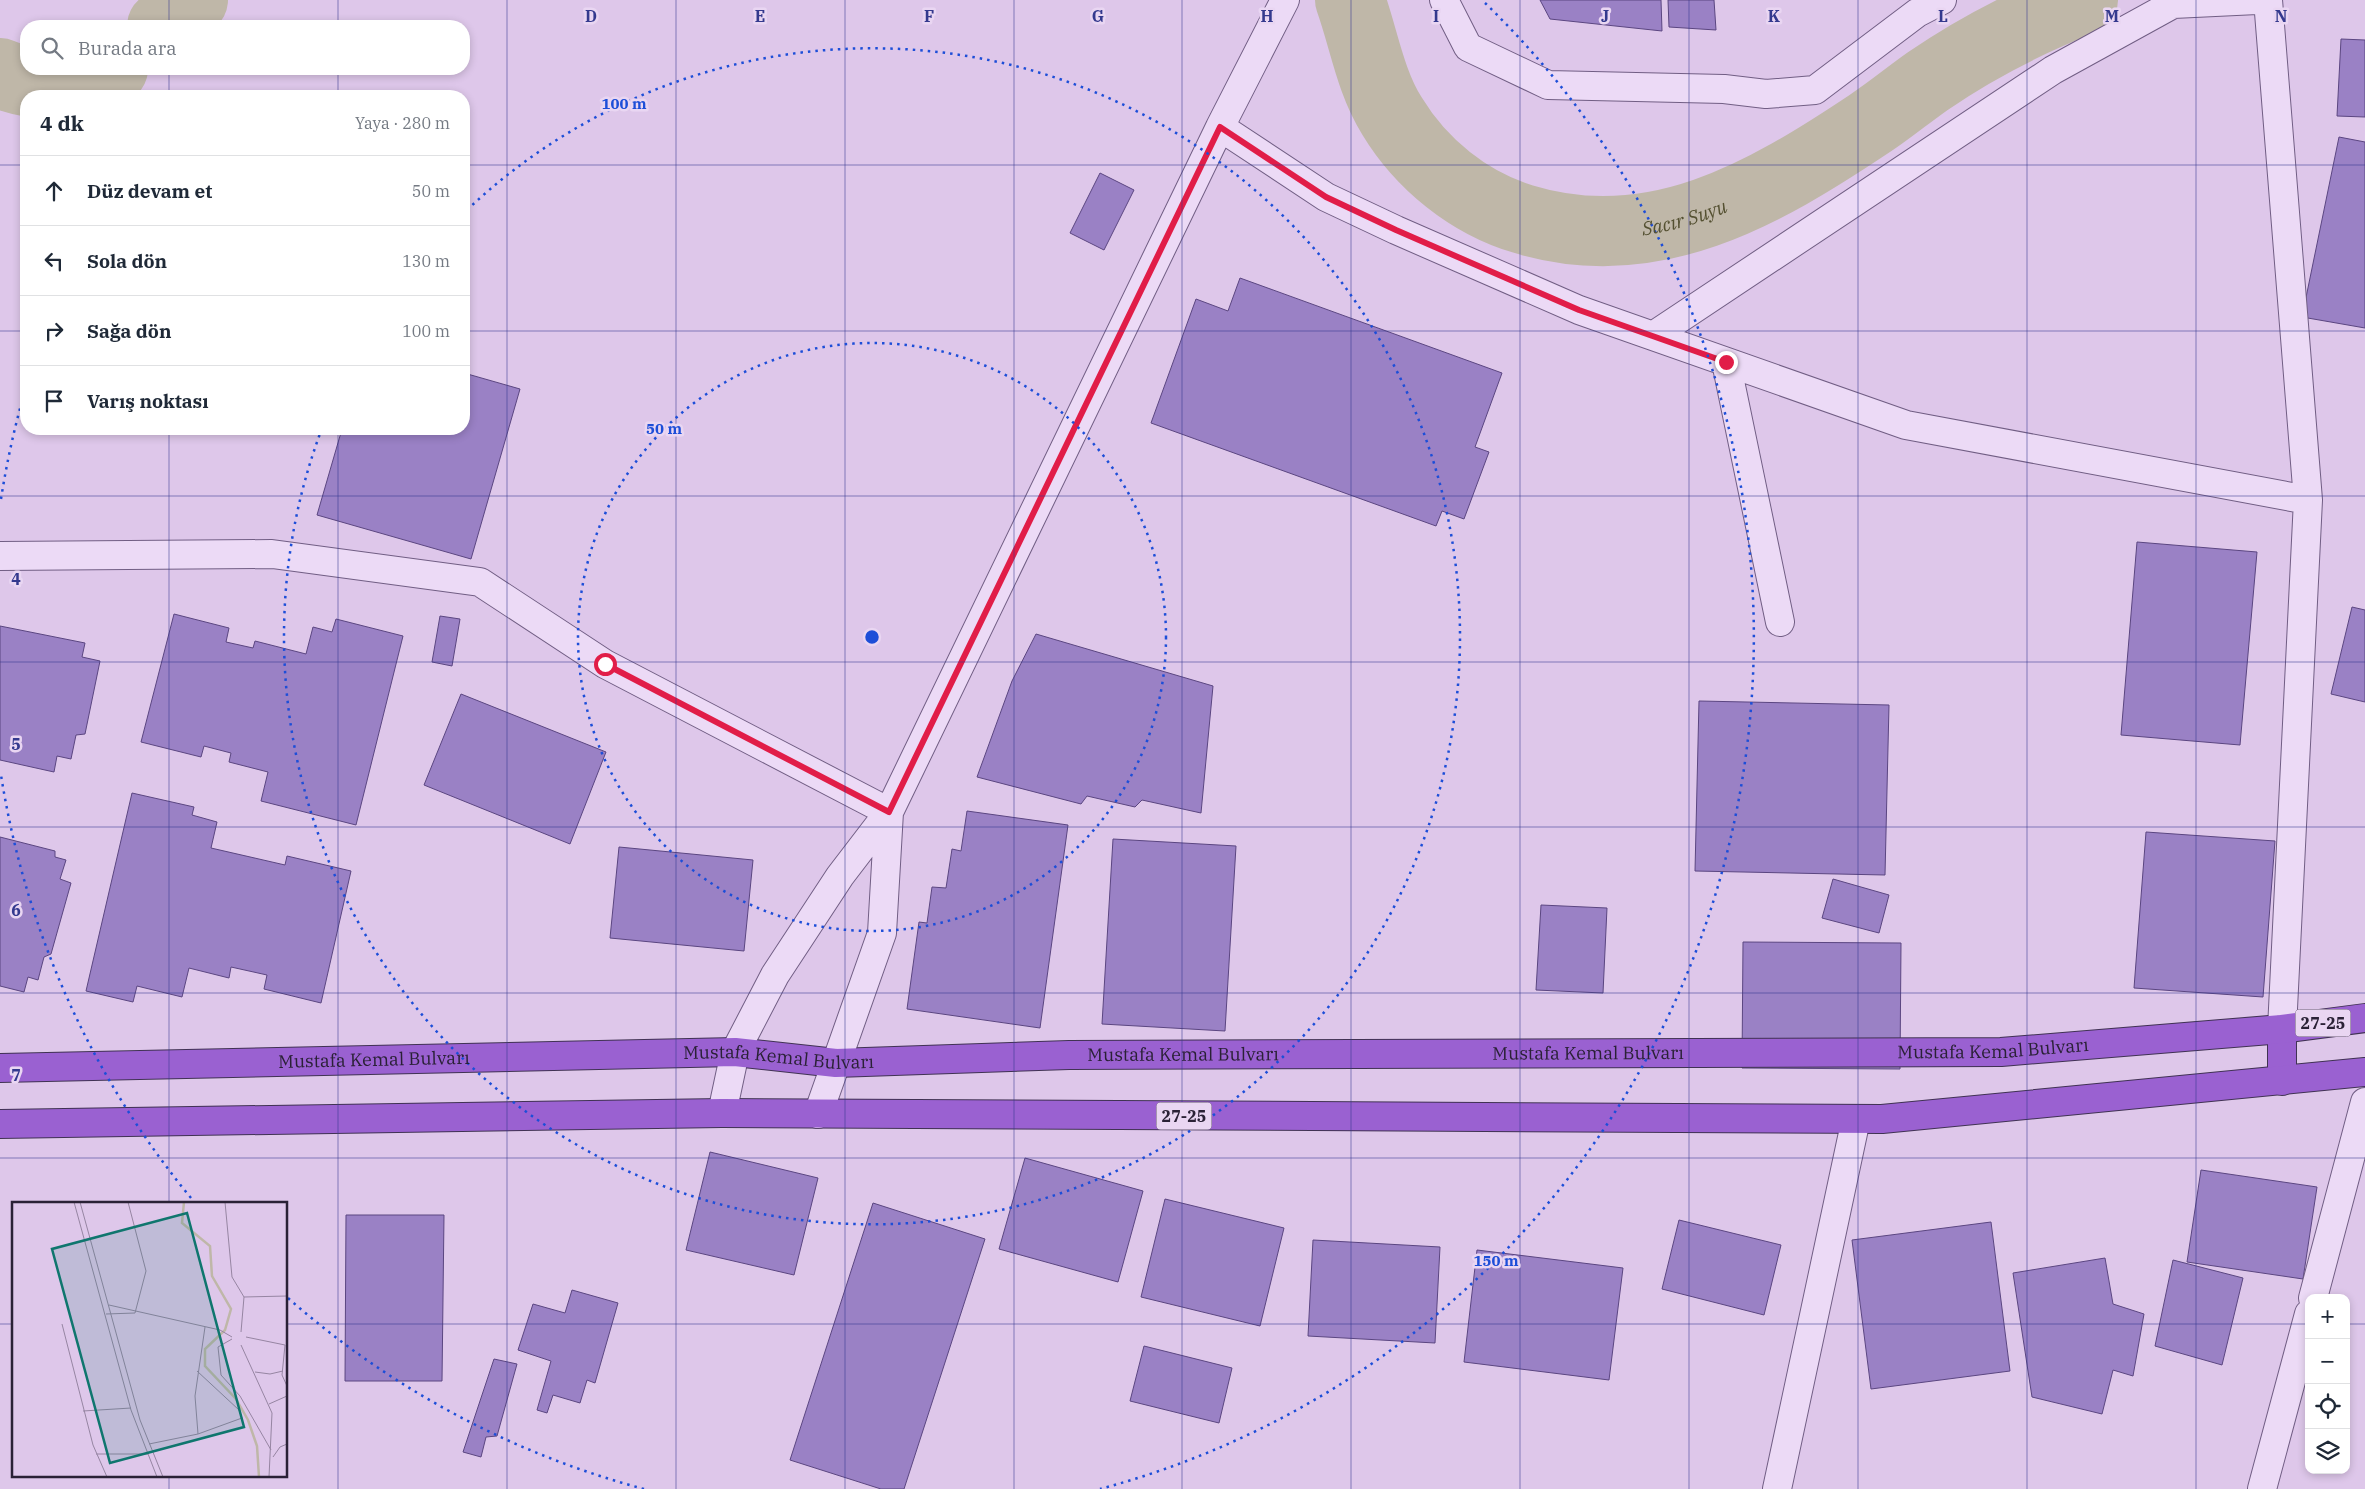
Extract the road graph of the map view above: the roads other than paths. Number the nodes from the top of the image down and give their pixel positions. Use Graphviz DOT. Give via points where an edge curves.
graph roads {
  1 [pos="1285,0"];
  2 [pos="1444,0"];
  3 [pos="1942,0"];
  4 [pos="2257,0"];
  5 [pos="2268,0"];
  6 [pos="1220,127"];
  7 [pos="1653,336"];
  8 [pos="1726,362"];
  9 [pos="2308,500"];
  10 [pos="0,556"];
  11 [pos="1780,622"];
  12 [pos="889,812"];
  13 [pos="2365,1018"];
  14 [pos="2282,1029"];
  15 [pos="735,1052"];
  16 [pos="836,1063"];
  17 [pos="0,1068"];
  18 [pos="2365,1072"];
  19 [pos="2282,1080"];
  20 [pos="2365,1102"];
  21 [pos="722,1113"];
  22 [pos="818,1114"];
  23 [pos="1856,1119"];
  24 [pos="0,1124"];
  25 [pos="2314,1294"];
  26 [pos="2305,1329"];
  27 [pos="1777,1489"];
  28 [pos="2262,1489"];
  1 -- 6 [label="street"];
  2 -- 3 [label="street" via="1468,47 1548,85 1724,89 1766,94 1815,90 1917,13"];
  4 -- 7 [label="street" via="2174,4 2053,70"];
  5 -- 9 [label="street"];
  6 -- 7 [label="street" via="1335,201 1579,310"];
  6 -- 12 [label="street"];
  7 -- 8 [label="street"];
  8 -- 9 [label="street" via="1906,425"];
  8 -- 11 [label="street"];
  9 -- 14 [label="street"];
  10 -- 12 [label="street" via="272,554 480,582 605,664"];
  12 -- 15 [label="street" via="840,876 775,975"];
  12 -- 16 [label="street" via="882,933"];
  13 -- 14 [label="highway, Mustafa Kemal Bulvarı / 27-25"];
  14 -- 16 [label="highway, Mustafa Kemal Bulvarı / 27-25" via="2001,1052 1069,1055"];
  14 -- 19 [label="highway"];
  15 -- 16 [label="highway, Mustafa Kemal Bulvarı / 27-25"];
  15 -- 17 [label="highway, Mustafa Kemal Bulvarı / 27-25"];
  15 -- 21 [label="street"];
  16 -- 22 [label="street"];
  18 -- 19 [label="highway, 27-25"];
  19 -- 23 [label="highway, 27-25"];
  20 -- 25 [label="street"];
  21 -- 22 [label="highway, 27-25"];
  21 -- 24 [label="highway, 27-25"];
  22 -- 23 [label="highway, 27-25"];
  23 -- 27 [label="street"];
  26 -- 28 [label="street"];
}
